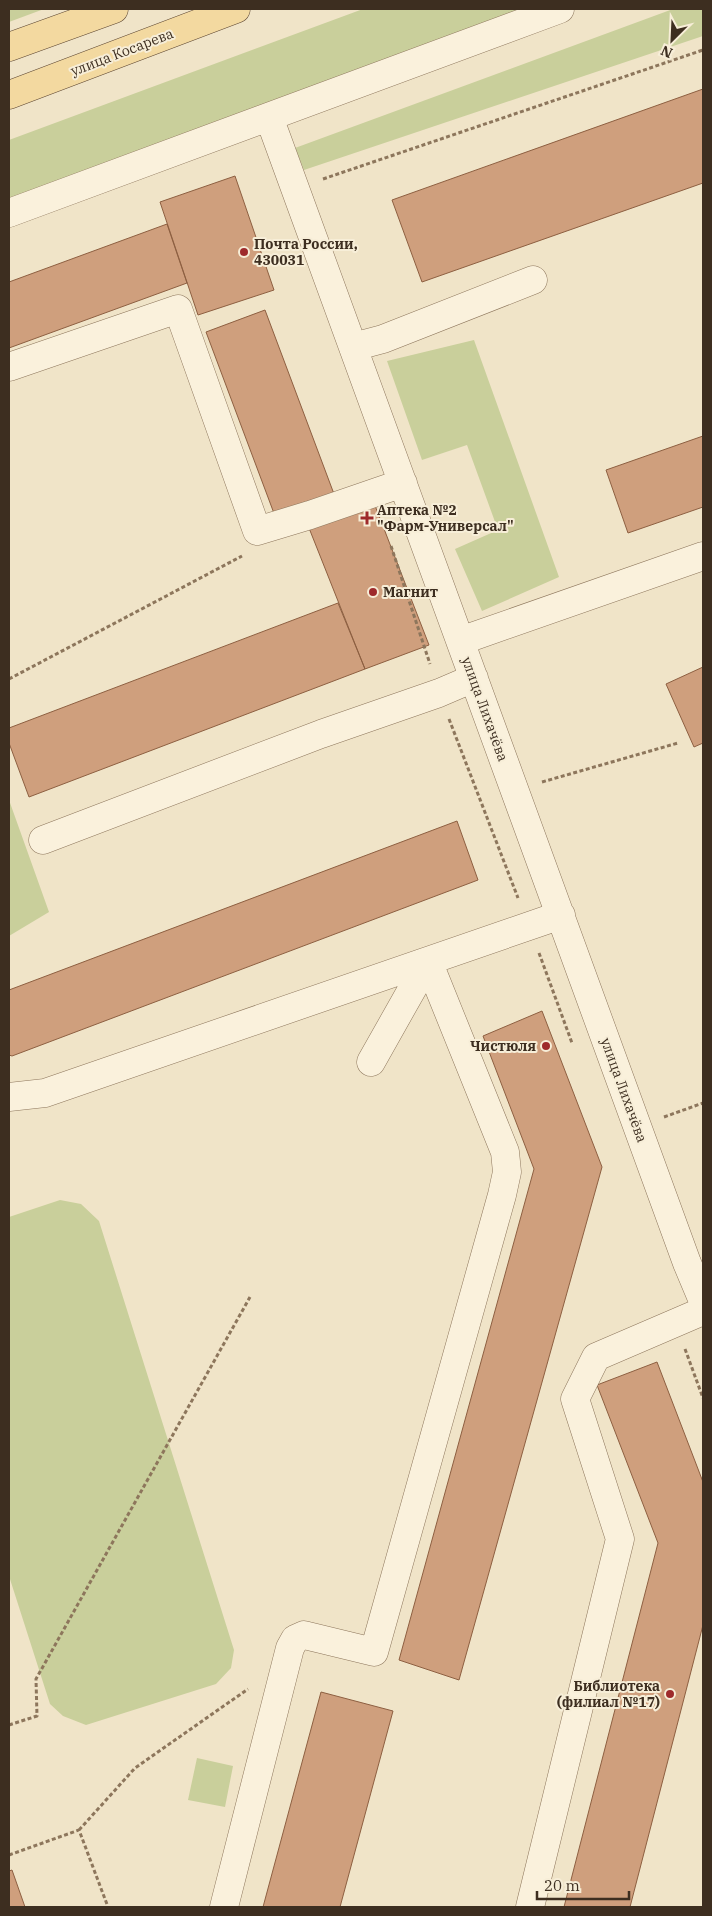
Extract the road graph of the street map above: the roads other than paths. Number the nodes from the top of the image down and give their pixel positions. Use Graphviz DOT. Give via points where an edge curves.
graph roads {
  1 [pos="114,9"];
  2 [pos="236,9"];
  3 [pos="560,9"];
  4 [pos="82,14"];
  5 [pos="9,47"];
  6 [pos="9,95"];
  7 [pos="269,117"];
  8 [pos="9,213"];
  9 [pos="533,280"];
  10 [pos="353,347"];
  11 [pos="9,367"];
  12 [pos="403,483"];
  13 [pos="703,556"];
  14 [pos="460,641"];
  15 [pos="474,678"];
  16 [pos="43,840"];
  17 [pos="561,915"];
  18 [pos="428,961"];
  19 [pos="371,1062"];
  20 [pos="9,1097"];
  21 [pos="703,1302"];
  22 [pos="703,1310"];
  23 [pos="224,1907"];
  24 [pos="530,1907"];
  1 -- 4 [label="main road"];
  2 -- 6 [label="main road, улица Косарева"];
  3 -- 7 [label="street"];
  4 -- 5 [label="main road"];
  7 -- 8 [label="street"];
  7 -- 10 [label="street, улица Лихачёва"];
  9 -- 10 [label="street" via="383,339"];
  10 -- 12 [label="street, улица Лихачёва"];
  11 -- 12 [label="street" via="178,309 257,531"];
  12 -- 14 [label="street, улица Лихачёва"];
  13 -- 14 [label="street"];
  14 -- 15 [label="street, улица Лихачёва"];
  15 -- 16 [label="street"];
  15 -- 17 [label="street, улица Лихачёва"];
  17 -- 18 [label="street"];
  17 -- 21 [label="street, улица Лихачёва"];
  18 -- 19 [label="street"];
  18 -- 20 [label="street" via="45,1093"];
  18 -- 23 [label="street" via="505,1152 507,1172 502,1196 374,1652 304,1635 295,1639 286,1663"];
  22 -- 24 [label="street" via="596,1357 575,1400 620,1539"];
}
